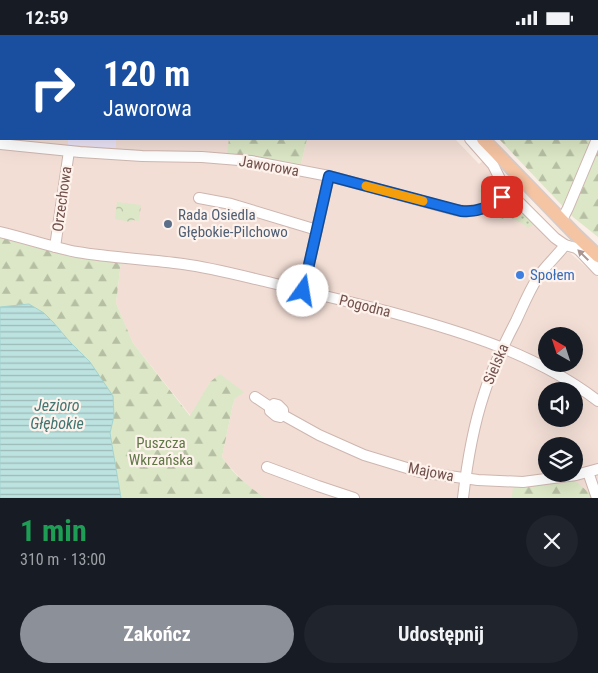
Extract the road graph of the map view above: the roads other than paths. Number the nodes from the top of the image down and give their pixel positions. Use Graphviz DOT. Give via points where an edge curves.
graph roads {
  1 [pos="471,140"];
  2 [pos="485,140"];
  3 [pos="596,140"];
  4 [pos="0,144"];
  5 [pos="69,151"];
  6 [pos="329,176"];
  7 [pos="521,178"];
  8 [pos="508,191"];
  9 [pos="200,198"];
  10 [pos="562,220"];
  11 [pos="317,230"];
  12 [pos="0,232"];
  13 [pos="565,245"];
  14 [pos="55,247"];
  15 [pos="598,257"];
  16 [pos="598,270"];
  17 [pos="303,291"];
  18 [pos="502,348"];
  19 [pos="255,397"];
  20 [pos="598,401"];
  21 [pos="267,467"];
  22 [pos="593,471"];
  23 [pos="465,479"];
  24 [pos="354,498"];
  25 [pos="463,498"];
  26 [pos="597,498"];
  1 -- 8 [label="street" via="493,165"];
  2 -- 7 [label="main road"];
  3 -- 10 [label="street"];
  4 -- 5 [label="street, Jaworowa"];
  5 -- 6 [label="street, Jaworowa" via="238,160"];
  5 -- 14 [label="street, Orzechowa"];
  6 -- 8 [label="street, Jaworowa" via="466,212 490,206"];
  6 -- 11 [label="street"];
  7 -- 8 [label="street, Jaworowa"];
  7 -- 10 [label="main road"];
  8 -- 13 [label="street"];
  9 -- 11 [label="street"];
  10 -- 15 [label="main road"];
  11 -- 17 [label="street"];
  12 -- 14 [label="street, Pogodna"];
  16 -- 13 [label="street, one-way" via="580,251"];
  13 -- 18 [label="street, Sielska" via="535,282"];
  14 -- 17 [label="street, Pogodna" via="183,264"];
  17 -- 18 [label="street, Pogodna" via="428,323"];
  18 -- 20 [label="street, Pogodna" via="555,373"];
  18 -- 23 [label="street, Sielska" via="479,410"];
  19 -- 23 [label="street, Majowa" via="270,407 278,405 283,415 325,438 380,461"];
  21 -- 24 [label="street"];
  22 -- 23 [label="street, Majowa" via="523,481"];
  22 -- 26 [label="street, Majowa"];
  23 -- 25 [label="street, Sielska"];
}
